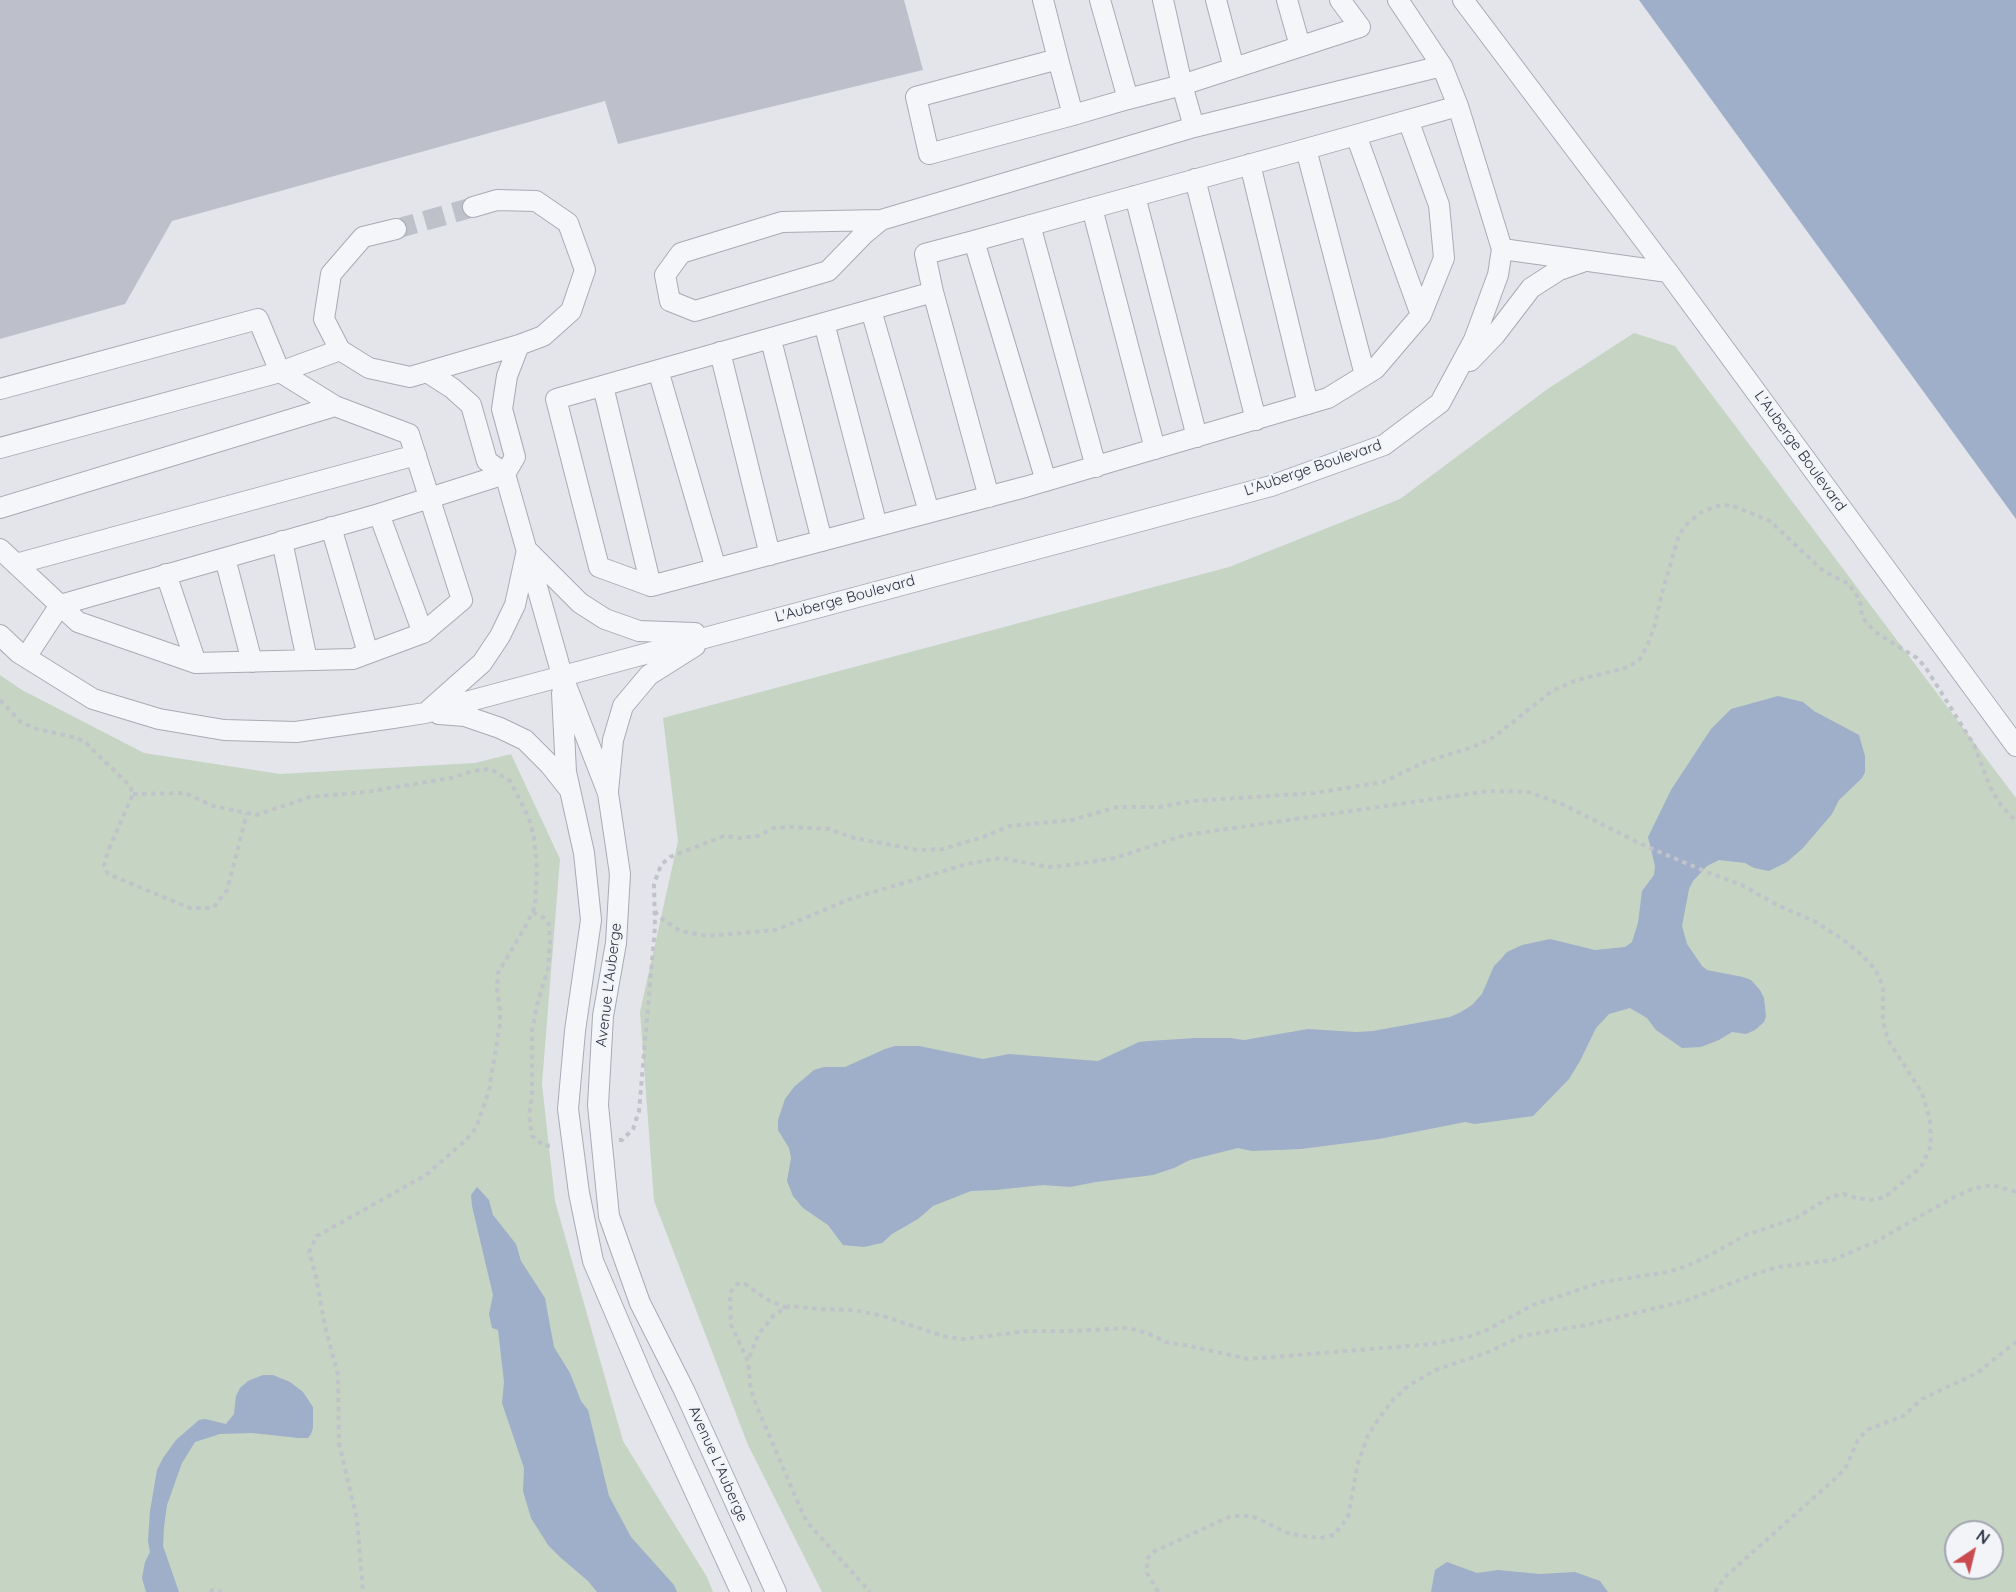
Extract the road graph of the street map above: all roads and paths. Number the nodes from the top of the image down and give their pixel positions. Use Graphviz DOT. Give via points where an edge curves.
graph roads {
  1 [pos="1043,0"];
  2 [pos="1100,0"];
  3 [pos="1163,0"];
  4 [pos="1216,0"];
  5 [pos="1287,0"];
  6 [pos="1340,0"];
  7 [pos="1398,0"];
  8 [pos="1463,0"];
  9 [pos="1300,46"];
  10 [pos="1058,59"];
  11 [pos="1442,66"];
  12 [pos="1234,68"];
  13 [pos="1182,85"];
  14 [pos="1128,99"];
  15 [pos="1458,106"];
  16 [pos="1073,115"];
  17 [pos="1408,120"];
  18 [pos="1194,126"];
  19 [pos="1356,135"];
  20 [pos="1306,149"];
  21 [pos="1250,164"];
  22 [pos="1195,179"];
  23 [pos="1135,196"];
  24 [pos="473,207"];
  25 [pos="1092,208"];
  26 [pos="881,220"];
  27 [pos="1030,225"];
  28 [pos="396,229"];
  29 [pos="974,241"];
  30 [pos="1502,249"];
  31 [pos="1585,260"];
  32 [pos="1668,272"];
  33 [pos="933,292"];
  34 [pos="872,310"];
  35 [pos="1421,315"];
  36 [pos="824,323"];
  37 [pos="771,340"];
  38 [pos="519,345"];
  39 [pos="340,350"];
  40 [pos="720,352"];
  41 [pos="658,370"];
  42 [pos="280,372"];
  43 [pos="428,372"];
  44 [pos="1365,375"];
  45 [pos="1454,379"];
  46 [pos="603,386"];
  47 [pos="0,389"];
  48 [pos="1308,404"];
  49 [pos="334,406"];
  50 [pos="1256,420"];
  51 [pos="1197,437"];
  52 [pos="0,448"];
  53 [pos="1155,449"];
  54 [pos="416,455"];
  55 [pos="1096,467"];
  56 [pos="505,474"];
  57 [pos="1046,481"];
  58 [pos="989,497"];
  59 [pos="430,498"];
  60 [pos="0,508"];
  61 [pos="929,512"];
  62 [pos="379,514"];
  63 [pos="877,526"];
  64 [pos="331,527"];
  65 [pos="822,541"];
  66 [pos="282,542"];
  67 [pos="0,549"];
  68 [pos="527,550"];
  69 [pos="770,555"];
  70 [pos="225,558"];
  71 [pos="16,564"];
  72 [pos="716,569"];
  73 [pos="166,574"];
  74 [pos="651,586"];
  75 [pos="60,605"];
  76 [pos="423,633"];
  77 [pos="715,634"];
  78 [pos="0,635"];
  79 [pos="368,653"];
  80 [pos="26,657"];
  81 [pos="307,660"];
  82 [pos="252,662"];
  83 [pos="196,663"];
  84 [pos="562,675"];
  85 [pos="0,700"];
  86 [pos="424,713"];
  87 [pos="2016,746"];
  88 [pos="570,789"];
  89 [pos="608,793"];
  90 [pos="133,794"];
  91 [pos="247,813"];
  92 [pos="2016,821"];
  93 [pos="655,911"];
  94 [pos="533,912"];
  95 [pos="602,1142"];
  96 [pos="572,1144"];
  97 [pos="2016,1192"];
  98 [pos="781,1310"];
  99 [pos="2016,1342"];
  100 [pos="748,1361"];
  101 [pos="210,1592"];
  102 [pos="222,1592"];
  103 [pos="363,1592"];
  104 [pos="741,1592"];
  105 [pos="776,1592"];
  106 [pos="870,1592"];
  107 [pos="1158,1592"];
  108 [pos="1715,1592"];
  1 -- 10 [label="street"];
  2 -- 14 [label="street"];
  3 -- 13 [label="street"];
  4 -- 12 [label="street"];
  5 -- 9 [label="street"];
  6 -- 9 [label="street" via="1360,27"];
  7 -- 11 [label="street"];
  8 -- 32 [label="street, L'Auberge Boulevard"];
  9 -- 12 [label="street"];
  10 -- 16 [label="street"];
  10 -- 16 [label="street" via="916,97 929,154"];
  11 -- 15 [label="street"];
  11 -- 18 [label="street"];
  12 -- 13 [label="street"];
  13 -- 14 [label="street"];
  13 -- 18 [label="street"];
  14 -- 16 [label="street"];
  15 -- 17 [label="street"];
  15 -- 30 [label="street"];
  17 -- 19 [label="street"];
  17 -- 35 [label="street" via="1439,205 1444,258"];
  18 -- 26 [label="street"];
  19 -- 20 [label="street"];
  19 -- 35 [label="street"];
  20 -- 21 [label="street"];
  20 -- 44 [label="street"];
  21 -- 22 [label="street"];
  21 -- 48 [label="street"];
  22 -- 23 [label="street"];
  22 -- 50 [label="street"];
  23 -- 25 [label="street"];
  23 -- 51 [label="street"];
  24 -- 38 [label="street" via="497,200 536,201 567,223 585,270 571,311 543,336"];
  25 -- 27 [label="street"];
  25 -- 53 [label="street"];
  26 -- 26 [label="street" via="782,222 681,253 665,275 670,301 695,311 828,271"];
  27 -- 29 [label="street"];
  27 -- 55 [label="street"];
  28 -- 39 [label="street" via="363,237 331,274 324,319"];
  29 -- 33 [label="street" via="925,254"];
  29 -- 57 [label="street"];
  30 -- 31 [label="street"];
  30 -- 45 [label="street, L'Auberge Boulevard" via="1474,340"];
  31 -- 32 [label="street"];
  31 -- 45 [label="street" via="1559,270 1531,288"];
  32 -- 87 [label="street, L'Auberge Boulevard"];
  33 -- 34 [label="street"];
  33 -- 58 [label="street"];
  34 -- 36 [label="street"];
  34 -- 61 [label="street"];
  35 -- 44 [label="street" via="1376,369"];
  36 -- 37 [label="street"];
  36 -- 63 [label="street"];
  37 -- 40 [label="street"];
  37 -- 65 [label="street"];
  38 -- 43 [label="street"];
  38 -- 56 [label="street" via="507,376 502,409 515,457"];
  39 -- 42 [label="street"];
  39 -- 43 [label="street" via="369,368 410,377"];
  40 -- 41 [label="street"];
  40 -- 69 [label="street"];
  41 -- 46 [label="street"];
  41 -- 72 [label="street"];
  42 -- 47 [label="street" via="258,319"];
  42 -- 49 [label="street"];
  42 -- 52 [label="street"];
  43 -- 56 [label="street" via="471,405 487,461"];
  44 -- 48 [label="street" via="1328,398"];
  45 -- 77 [label="street, L'Auberge Boulevard" via="1440,403 1384,445 1271,486"];
  46 -- 74 [label="street"];
  46 -- 74 [label="street" via="556,399 599,567"];
  48 -- 50 [label="street"];
  49 -- 54 [label="street" via="409,434"];
  49 -- 60 [label="street"];
  50 -- 51 [label="street"];
  51 -- 53 [label="street"];
  53 -- 55 [label="street"];
  54 -- 59 [label="street"];
  54 -- 71 [label="street"];
  55 -- 57 [label="street"];
  56 -- 59 [label="street"];
  56 -- 68 [label="street, Avenue L'Auberge"];
  57 -- 58 [label="street"];
  58 -- 61 [label="street"];
  59 -- 62 [label="street"];
  59 -- 76 [label="street" via="462,600"];
  61 -- 63 [label="street"];
  62 -- 64 [label="street"];
  62 -- 76 [label="street"];
  63 -- 65 [label="street"];
  64 -- 66 [label="street"];
  64 -- 79 [label="street"];
  65 -- 69 [label="street"];
  66 -- 70 [label="street"];
  66 -- 81 [label="street"];
  67 -- 71 [label="street"];
  68 -- 77 [label="street" via="579,603 605,619 639,631"];
  68 -- 84 [label="street, Avenue L'Auberge"];
  68 -- 86 [label="street" via="514,605 500,636 482,663"];
  69 -- 72 [label="street"];
  70 -- 73 [label="street"];
  70 -- 82 [label="street"];
  71 -- 75 [label="street"];
  72 -- 74 [label="street"];
  73 -- 75 [label="street"];
  73 -- 83 [label="street"];
  75 -- 80 [label="street"];
  75 -- 83 [label="street" via="78,622"];
  76 -- 79 [label="street"];
  77 -- 84 [label="street, L'Auberge Boulevard"];
  77 -- 89 [label="street" via="649,675 623,706 614,740"];
  78 -- 80 [label="street"];
  79 -- 81 [label="street" via="353,659"];
  80 -- 86 [label="street" via="93,699 159,718 224,730 296,732"];
  81 -- 82 [label="street"];
  82 -- 83 [label="street"];
  84 -- 86 [label="street, L'Auberge Boulevard"];
  84 -- 88 [label="street, Avenue L'Auberge"];
  84 -- 89 [label="street, Avenue L'Auberge"];
  85 -- 90 [label="path" via="21,722 86,743 130,786"];
  86 -- 88 [label="street" via="465,716 525,740"];
  88 -- 96 [label="street, Avenue L'Auberge" via="584,853 591,921 574,1031 568,1109"];
  89 -- 95 [label="street, Avenue L'Auberge" via="620,874 616,944 603,1016 598,1106"];
  90 -- 91 [label="path" via="185,794 213,806"];
  90 -- 91 [label="path" via="108,851 104,866 108,874 190,908 213,908 226,890"];
  91 -- 94 [label="path" via="256,815 310,796 366,792 491,769 510,781 529,819 537,869"];
  92 -- 93 [label="path" via="1990,787 1974,745 1926,668 1875,632 1862,617 1860,600 1848,584 1821,568 1770,521 1731,506 1717,506 1701,513 1680,535 1655,624 1640,659 1629,667 1559,688 1494,737 1383,782 1315,793 1117,807 1072,820 1009,826 943,849 884,845 829,829 788,827 774,828 758,836 724,836 670,857 661,865 654,884"];
  93 -- 95 [label="path" via="639,1111 633,1130 622,1140"];
  93 -- 98 [label="path" via="680,931 708,936 776,930 850,899 967,864 1001,858 1063,866 1115,858 1185,835 1489,791 1529,792 1742,885 1842,939 1875,969 1883,987 1882,1021 1888,1040 1922,1093 1930,1120 1931,1146 1921,1167 1885,1197 1830,1197 1796,1218 1746,1235 1687,1266 1602,1282 1533,1305 1485,1331 1432,1344 1248,1359 1166,1342 1128,1328 1028,1331 963,1339 854,1310 789,1306"];
  94 -- 96 [label="path" via="549,924 550,942 548,968 532,1031 532,1136 544,1146"];
  94 -- 103 [label="path" via="498,973 500,1023 489,1091 476,1128 426,1175 317,1236 309,1252 338,1375 339,1443 357,1520"];
  95 -- 105 [label="street, Avenue L'Auberge" via="609,1216 640,1303"];
  96 -- 104 [label="street, Avenue L'Auberge" via="593,1261"];
  97 -- 107 [label="path" via="1992,1185 1972,1190 1833,1260 1778,1267 1685,1301 1522,1336 1435,1370 1408,1386 1378,1418 1358,1463 1348,1517 1334,1535 1320,1538 1290,1534 1252,1516 1231,1516 1153,1552 1147,1559 1147,1573"];
  98 -- 100 [label="path" via="758,1335"];
  98 -- 100 [label="path" via="785,1307 744,1284 737,1284 730,1293 731,1325"];
  99 -- 108 [label="path" via="1977,1373 1922,1400 1903,1416 1867,1430 1837,1477 1725,1577"];
  100 -- 106 [label="path" via="754,1400 807,1522"];
  101 -- 102 [label="path"];
}
